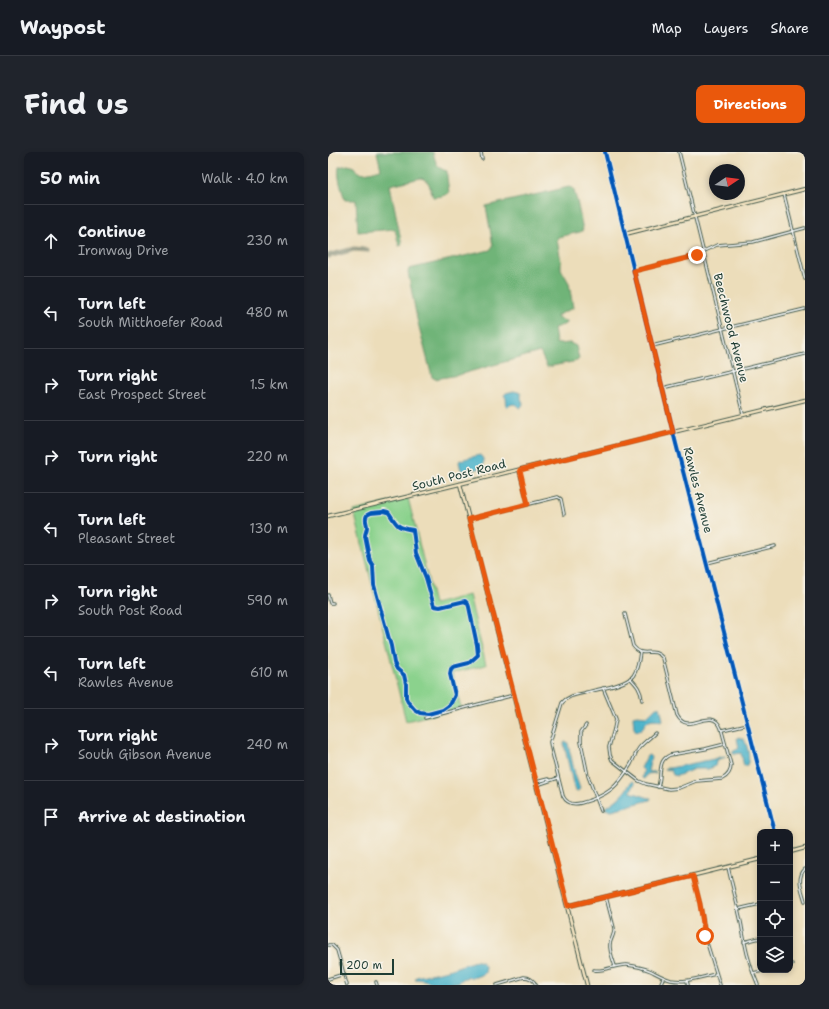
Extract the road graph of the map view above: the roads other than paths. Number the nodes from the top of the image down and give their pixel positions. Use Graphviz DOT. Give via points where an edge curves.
graph roads {
  1 [pos="481,152"];
  2 [pos="604,152"];
  3 [pos="679,152"];
  4 [pos="482,159"];
  5 [pos="805,189"];
  6 [pos="784,194"];
  7 [pos="695,217"];
  8 [pos="805,228"];
  9 [pos="793,231"];
  10 [pos="625,234"];
  11 [pos="703,251"];
  12 [pos="634,271"];
  13 [pos="805,279"];
  14 [pos="805,309"];
  15 [pos="722,329"];
  16 [pos="652,346"];
  17 [pos="805,354"];
  18 [pos="732,371"];
  19 [pos="662,388"];
  20 [pos="805,400"];
  21 [pos="743,415"];
  22 [pos="673,432"];
  23 [pos="520,470"];
  24 [pos="460,484"];
  25 [pos="528,504"];
  26 [pos="564,514"];
  27 [pos="328,516"];
  28 [pos="469,519"];
  29 [pos="775,546"];
  30 [pos="707,563"];
  31 [pos="328,595"];
  32 [pos="333,603"];
  33 [pos="625,614"];
  34 [pos="640,652"];
  35 [pos="630,678"];
  36 [pos="603,688"];
  37 [pos="514,695"];
  38 [pos="642,700"];
  39 [pos="425,718"];
  40 [pos="748,724"];
  41 [pos="586,725"];
  42 [pos="722,731"];
  43 [pos="655,733"];
  44 [pos="725,744"];
  45 [pos="626,772"];
  46 [pos="559,778"];
  47 [pos="537,783"];
  48 [pos="658,787"];
  49 [pos="596,799"];
  50 [pos="601,811"];
  51 [pos="774,829"];
  52 [pos="805,848"];
  53 [pos="793,851"];
  54 [pos="757,860"];
  55 [pos="728,867"];
  56 [pos="805,869"];
  57 [pos="693,876"];
  58 [pos="606,897"];
  59 [pos="805,901"];
  60 [pos="757,905"];
  61 [pos="568,906"];
  62 [pos="738,909"];
  63 [pos="757,939"];
  64 [pos="744,942"];
  65 [pos="328,945"];
  66 [pos="615,966"];
  67 [pos="594,970"];
  68 [pos="757,973"];
  69 [pos="344,974"];
  70 [pos="716,974"];
  71 [pos="753,974"];
  72 [pos="663,977"];
  73 [pos="328,979"];
  74 [pos="687,981"];
  75 [pos="376,982"];
  76 [pos="347,985"];
  77 [pos="377,985"];
  78 [pos="496,985"];
  79 [pos="536,985"];
  80 [pos="587,985"];
  81 [pos="660,985"];
  82 [pos="688,985"];
  83 [pos="720,985"];
  84 [pos="758,985"];
  1 -- 4 [label="street"];
  2 -- 10 [label="street, Rawles Avenue"];
  3 -- 7 [label="street, Beechwood Avenue"];
  5 -- 6 [label="street"];
  6 -- 7 [label="street"];
  6 -- 9 [label="street"];
  7 -- 10 [label="street"];
  7 -- 11 [label="street, Beechwood Avenue"];
  8 -- 9 [label="street"];
  9 -- 11 [label="street" via="751,242 720,244"];
  9 -- 13 [label="street"];
  10 -- 12 [label="street, Rawles Avenue"];
  11 -- 12 [label="street" via="687,258"];
  11 -- 15 [label="street, Beechwood Avenue"];
  12 -- 16 [label="street, Rawles Avenue"];
  14 -- 15 [label="street"];
  15 -- 16 [label="street"];
  15 -- 18 [label="street, Beechwood Avenue"];
  16 -- 19 [label="street, Rawles Avenue"];
  17 -- 18 [label="street"];
  18 -- 19 [label="street"];
  18 -- 21 [label="street, Beechwood Avenue"];
  19 -- 22 [label="street, Rawles Avenue"];
  20 -- 21 [label="street, South Post Road"];
  21 -- 22 [label="street, South Post Road"];
  22 -- 23 [label="street, South Post Road"];
  22 -- 30 [label="street, Rawles Avenue"];
  23 -- 24 [label="street, South Post Road"];
  23 -- 25 [label="street"];
  24 -- 27 [label="street, South Post Road"];
  24 -- 28 [label="street"];
  25 -- 26 [label="street" via="558,497 561,499"];
  25 -- 28 [label="street"];
  28 -- 37 [label="street"];
  29 -- 30 [label="street"];
  30 -- 40 [label="street, Rawles Avenue"];
  31 -- 32 [label="street" via="330,603"];
  33 -- 34 [label="street" via="633,646"];
  34 -- 35 [label="street" via="637,667"];
  34 -- 42 [label="street" via="654,652 662,658 677,715 681,720 689,724 713,720 719,724"];
  35 -- 36 [label="street"];
  35 -- 38 [label="street" via="640,690"];
  36 -- 45 [label="street" via="616,719 609,747 610,755"];
  36 -- 46 [label="street" via="572,696 562,703 550,742"];
  37 -- 39 [label="street"];
  37 -- 47 [label="street"];
  40 -- 42 [label="street"];
  40 -- 51 [label="street, Rawles Avenue"];
  41 -- 49 [label="street" via="581,732 581,742"];
  42 -- 44 [label="street"];
  43 -- 45 [label="street" via="639,748"];
  44 -- 48 [label="street" via="669,755 662,761"];
  44 -- 48 [label="street" via="731,766 726,777 696,781 675,789"];
  45 -- 48 [label="street" via="644,783"];
  45 -- 49 [label="street" via="612,789"];
  46 -- 47 [label="street"];
  46 -- 49 [label="street" via="563,796 567,801 576,804"];
  47 -- 61 [label="street"];
  49 -- 50 [label="street"];
  52 -- 53 [label="street"];
  54 -- 55 [label="street"];
  55 -- 57 [label="street"];
  55 -- 62 [label="street"];
  56 -- 59 [label="street" via="800,878"];
  57 -- 58 [label="street"];
  57 -- 70 [label="street"];
  58 -- 61 [label="street"];
  58 -- 66 [label="street" via="614,928 610,946"];
  60 -- 62 [label="street"];
  61 -- 80 [label="street"];
  62 -- 64 [label="street"];
  63 -- 64 [label="street"];
  64 -- 71 [label="street"];
  65 -- 69 [label="street" via="337,950"];
  66 -- 67 [label="street"];
  66 -- 72 [label="street" via="631,966"];
  68 -- 71 [label="street"];
  69 -- 73 [label="street"];
  69 -- 76 [label="street"];
  70 -- 74 [label="street"];
  70 -- 83 [label="street"];
  71 -- 84 [label="street"];
  72 -- 74 [label="street"];
  72 -- 81 [label="street"];
  74 -- 82 [label="street"];
  75 -- 77 [label="street"];
  78 -- 79 [label="street" via="528,977"];
}
